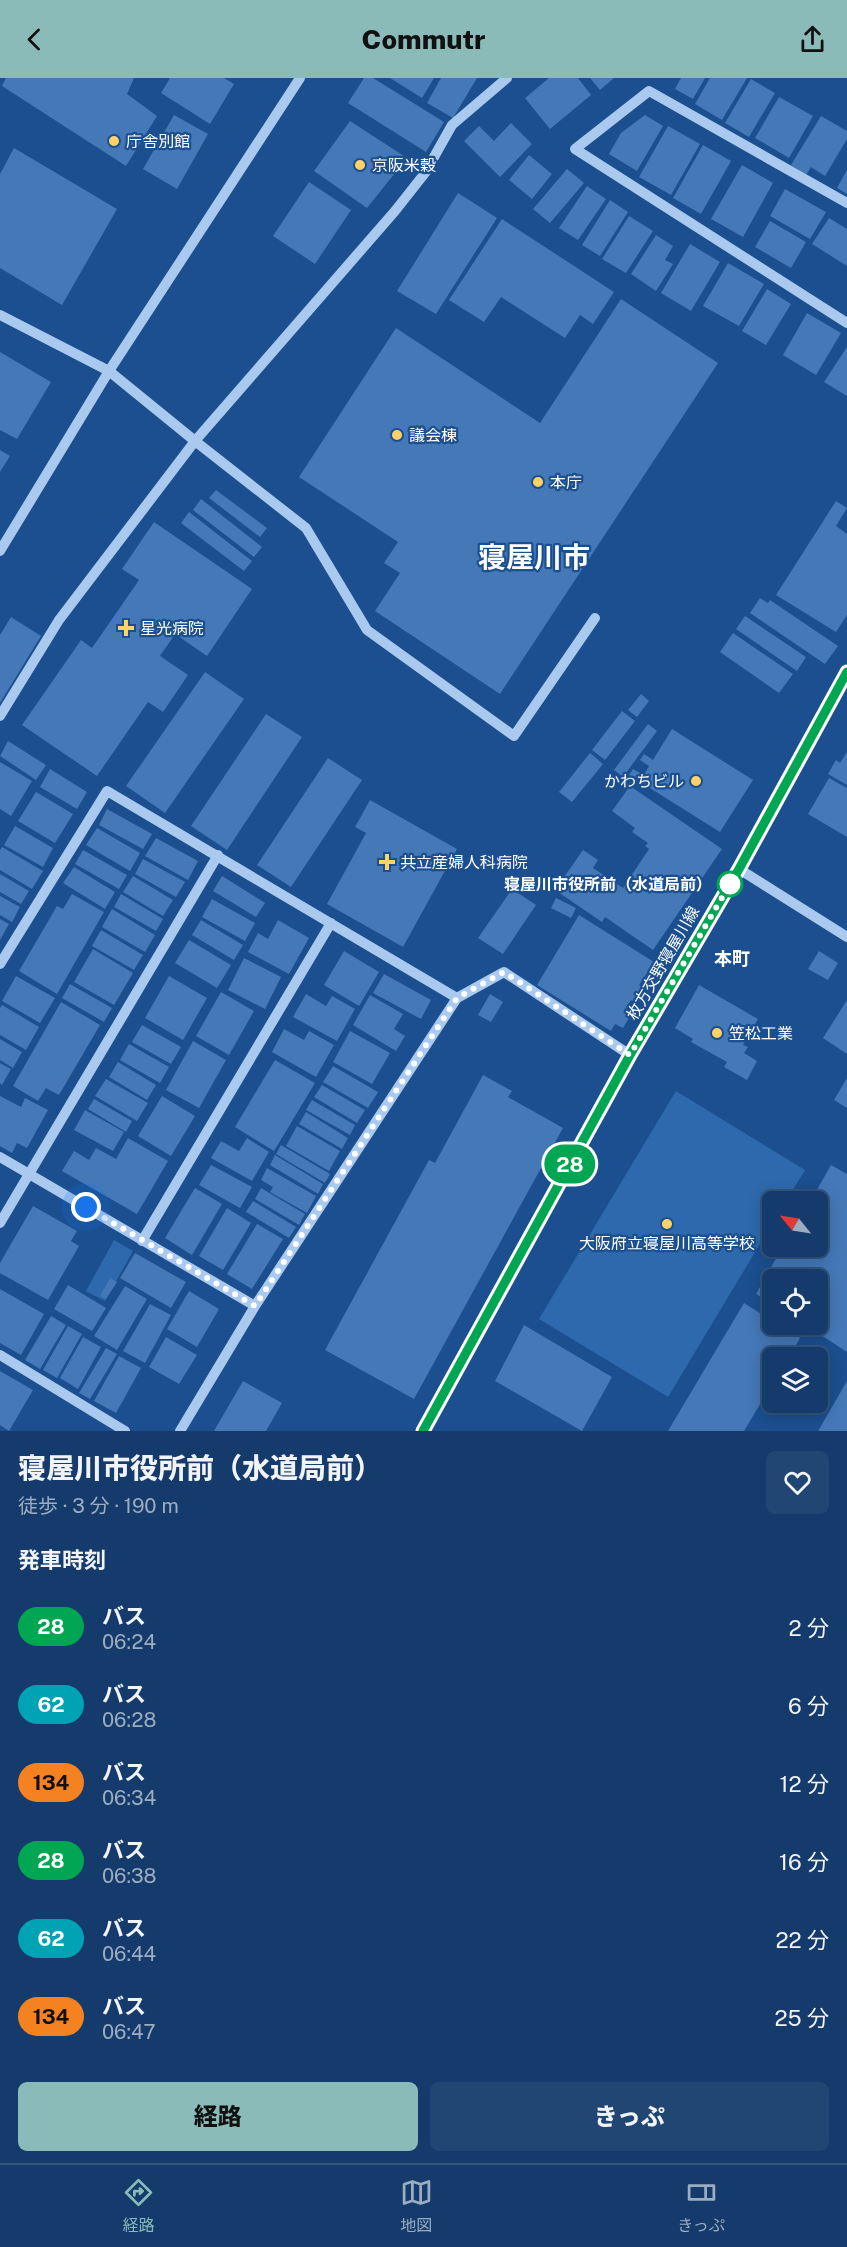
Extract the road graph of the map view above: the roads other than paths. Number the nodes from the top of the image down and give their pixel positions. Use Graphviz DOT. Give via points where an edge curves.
graph roads {
  1 [pos="300,78"];
  2 [pos="507,78"];
  3 [pos="847,203"];
  4 [pos="0,315"];
  5 [pos="847,323"];
  6 [pos="109,371"];
  7 [pos="195,441"];
  8 [pos="0,551"];
  9 [pos="595,618"];
  10 [pos="847,672"];
  11 [pos="0,716"];
  12 [pos="218,855"];
  13 [pos="739,869"];
  14 [pos="331,923"];
  15 [pos="847,937"];
  16 [pos="0,964"];
  17 [pos="457,998"];
  18 [pos="630,1055"];
  19 [pos="0,1156"];
  20 [pos="29,1173"];
  21 [pos="0,1223"];
  22 [pos="142,1241"];
  23 [pos="255,1306"];
  24 [pos="0,1355"];
  25 [pos="125,1431"];
  26 [pos="180,1431"];
  27 [pos="423,1431"];
  1 -- 6 [label="street"];
  2 -- 7 [label="street" via="452,125 424,173 395,211"];
  3 -- 5 [label="street" via="650,91 575,149"];
  4 -- 6 [label="street"];
  6 -- 7 [label="street"];
  6 -- 8 [label="street"];
  7 -- 9 [label="street" via="306,528 367,630 514,736"];
  7 -- 11 [label="street" via="59,620"];
  10 -- 13 [label="main road, 枚方交野寝屋川線"];
  12 -- 14 [label="street"];
  12 -- 16 [label="street" via="107,791"];
  12 -- 20 [label="street"];
  13 -- 15 [label="street"];
  13 -- 18 [label="main road, 枚方交野寝屋川線"];
  14 -- 17 [label="street"];
  14 -- 22 [label="street"];
  17 -- 18 [label="street" via="504,972"];
  17 -- 23 [label="street"];
  18 -- 27 [label="main road, 枚方交野寝屋川線"];
  19 -- 20 [label="street"];
  20 -- 21 [label="street"];
  20 -- 22 [label="street"];
  22 -- 23 [label="street"];
  23 -- 26 [label="street"];
  24 -- 25 [label="street"];
}
